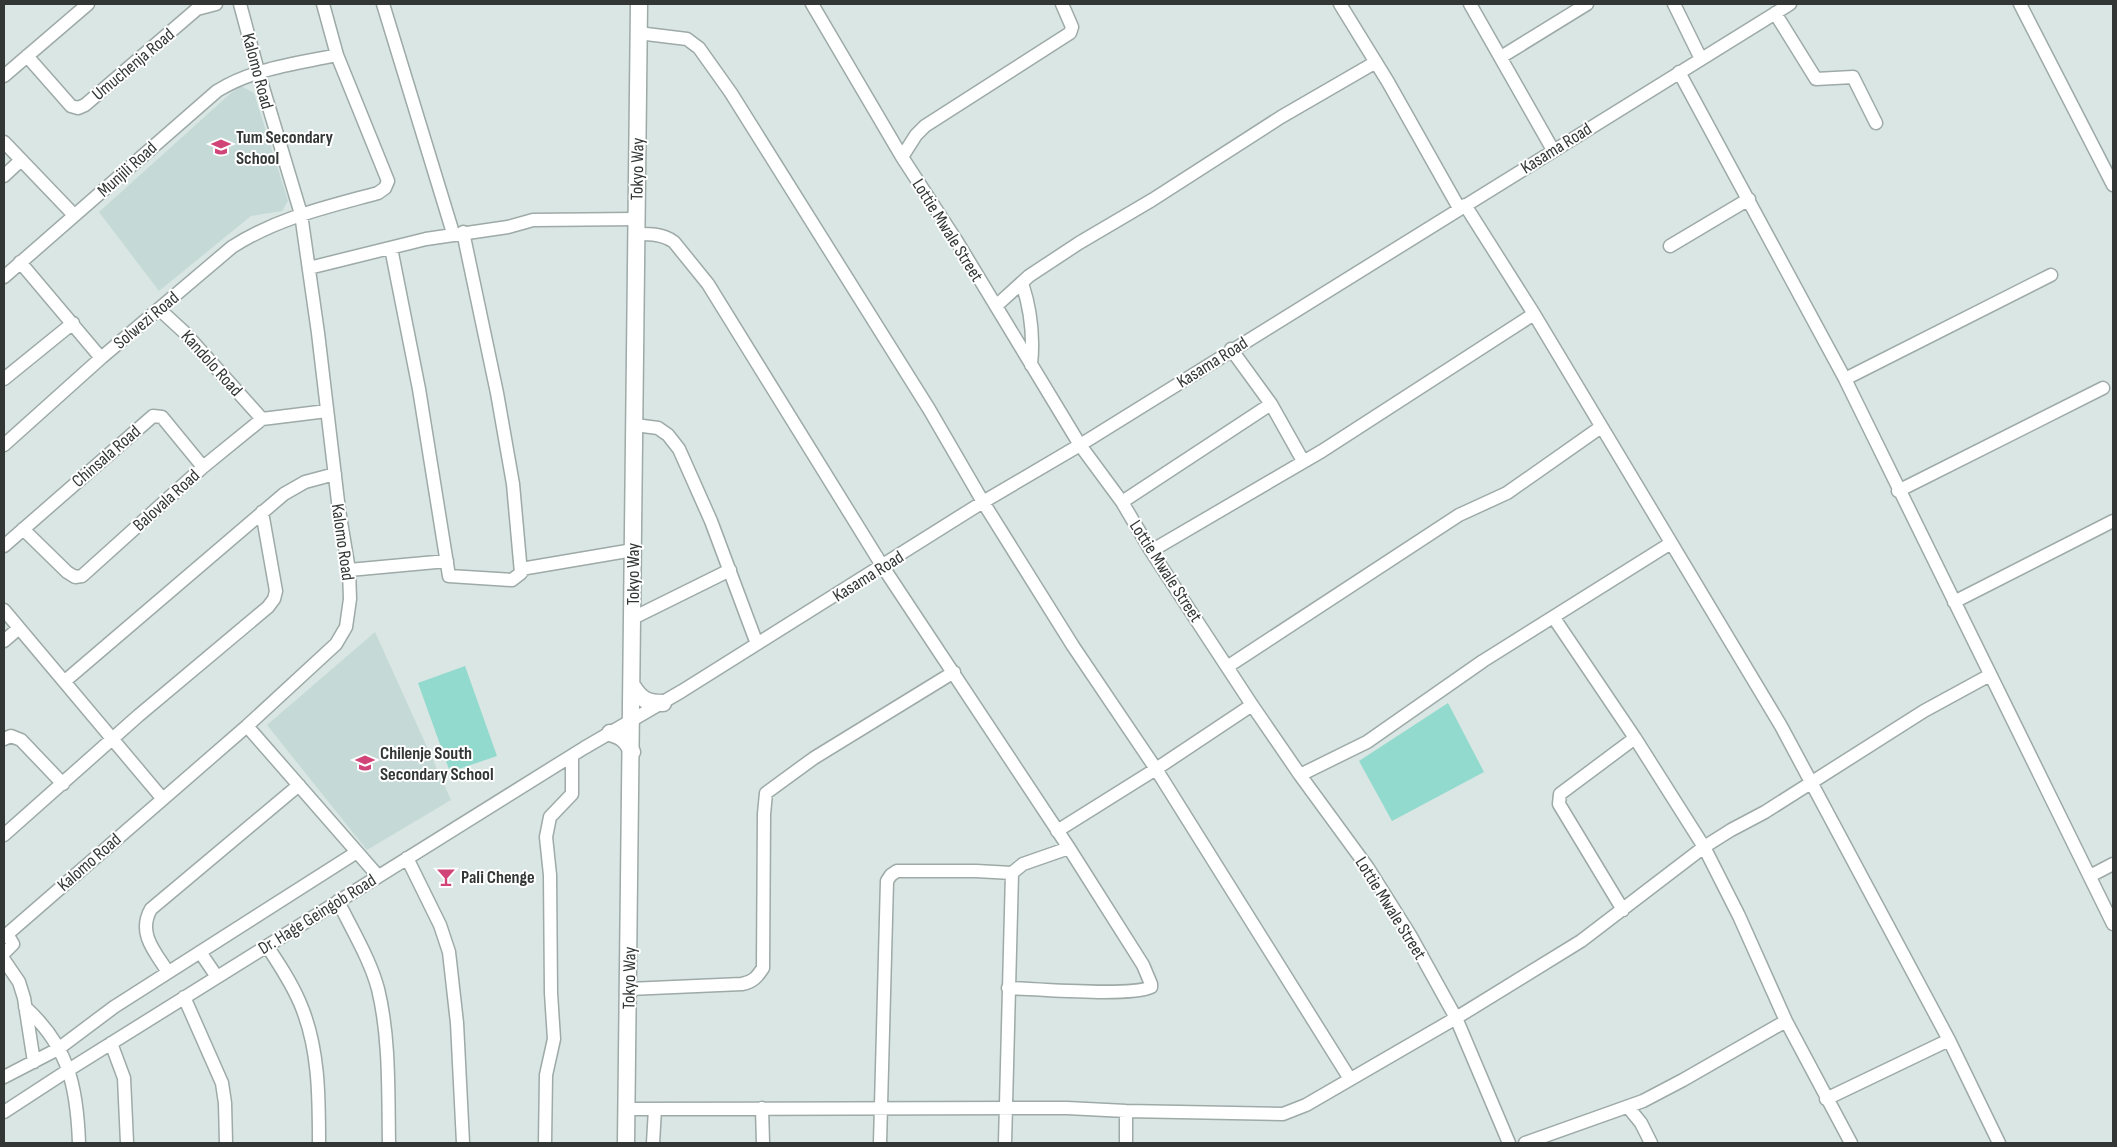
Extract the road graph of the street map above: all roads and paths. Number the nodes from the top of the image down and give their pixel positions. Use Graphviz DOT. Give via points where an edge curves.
graph roads {
  1 [pos="88,4"];
  2 [pos="216,4"];
  3 [pos="240,4"];
  4 [pos="323,4"];
  5 [pos="383,4"];
  6 [pos="639,4"];
  7 [pos="812,4"];
  8 [pos="1062,4"];
  9 [pos="1340,4"];
  10 [pos="1470,4"];
  11 [pos="1587,4"];
  12 [pos="1674,4"];
  13 [pos="1790,4"];
  14 [pos="2020,4"];
  15 [pos="195,6"];
  16 [pos="1775,13"];
  17 [pos="638,33"];
  18 [pos="338,55"];
  19 [pos="28,56"];
  20 [pos="1501,57"];
  21 [pos="1701,59"];
  22 [pos="1376,62"];
  23 [pos="258,71"];
  24 [pos="1679,72"];
  25 [pos="4,76"];
  26 [pos="1876,123"];
  27 [pos="4,142"];
  28 [pos="1553,150"];
  29 [pos="902,157"];
  30 [pos="21,160"];
  31 [pos="4,176"];
  32 [pos="2113,185"];
  33 [pos="1749,198"];
  34 [pos="1462,206"];
  35 [pos="301,214"];
  36 [pos="74,215"];
  37 [pos="637,226"];
  38 [pos="458,233"];
  39 [pos="1670,246"];
  40 [pos="391,248"];
  41 [pos="20,262"];
  42 [pos="309,268"];
  43 [pos="2051,275"];
  44 [pos="4,277"];
  45 [pos="1022,283"];
  46 [pos="996,306"];
  47 [pos="159,309"];
  48 [pos="1534,314"];
  49 [pos="73,323"];
  50 [pos="1231,349"];
  51 [pos="101,358"];
  52 [pos="1031,365"];
  53 [pos="4,379"];
  54 [pos="1845,379"];
  55 [pos="2103,388"];
  56 [pos="1271,404"];
  57 [pos="327,411"];
  58 [pos="262,419"];
  59 [pos="636,425"];
  60 [pos="1602,427"];
  61 [pos="1080,444"];
  62 [pos="4,445"];
  63 [pos="1303,461"];
  64 [pos="204,467"];
  65 [pos="335,474"];
  66 [pos="1898,491"];
  67 [pos="983,502"];
  68 [pos="1122,502"];
  69 [pos="262,512"];
  70 [pos="2113,521"];
  71 [pos="23,529"];
  72 [pos="1671,543"];
  73 [pos="4,546"];
  74 [pos="633,550"];
  75 [pos="1151,551"];
  76 [pos="447,560"];
  77 [pos="883,567"];
  78 [pos="521,569"];
  79 [pos="349,570"];
  80 [pos="730,570"];
  81 [pos="1954,602"];
  82 [pos="4,610"];
  83 [pos="633,618"];
  84 [pos="1554,618"];
  85 [pos="19,628"];
  86 [pos="4,642"];
  87 [pos="757,644"];
  88 [pos="1227,667"];
  89 [pos="954,672"];
  90 [pos="1990,675"];
  91 [pos="65,681"];
  92 [pos="633,687"];
  93 [pos="662,702"];
  94 [pos="1252,705"];
  95 [pos="633,720"];
  96 [pos="247,726"];
  97 [pos="610,733"];
  98 [pos="114,738"];
  99 [pos="1635,738"];
  100 [pos="4,739"];
  101 [pos="632,752"];
  102 [pos="572,756"];
  103 [pos="1156,769"];
  104 [pos="1300,775"];
  105 [pos="1813,782"];
  106 [pos="63,784"];
  107 [pos="299,785"];
  108 [pos="162,798"];
  109 [pos="1057,831"];
  110 [pos="4,835"];
  111 [pos="1704,847"];
  112 [pos="1069,848"];
  113 [pos="357,852"];
  114 [pos="407,858"];
  115 [pos="2113,864"];
  116 [pos="1012,873"];
  117 [pos="378,876"];
  118 [pos="2090,876"];
  119 [pos="338,901"];
  120 [pos="1623,910"];
  121 [pos="2113,924"];
  122 [pos="5,936"];
  123 [pos="267,946"];
  124 [pos="200,952"];
  125 [pos="4,953"];
  126 [pos="4,960"];
  127 [pos="168,972"];
  128 [pos="217,977"];
  129 [pos="1008,988"];
  130 [pos="629,989"];
  131 [pos="184,997"];
  132 [pos="25,1007"];
  133 [pos="1456,1018"];
  134 [pos="1786,1021"];
  135 [pos="1948,1040"];
  136 [pos="111,1043"];
  137 [pos="58,1049"];
  138 [pos="34,1062"];
  139 [pos="70,1069"];
  140 [pos="4,1077"];
  141 [pos="1350,1079"];
  142 [pos="1826,1099"];
  143 [pos="1628,1107"];
  144 [pos="762,1108"];
  145 [pos="1005,1108"];
  146 [pos="627,1109"];
  147 [pos="654,1109"];
  148 [pos="880,1109"];
  149 [pos="1126,1111"];
  150 [pos="4,1112"];
  151 [pos="79,1143"];
  152 [pos="127,1143"];
  153 [pos="226,1143"];
  154 [pos="319,1143"];
  155 [pos="389,1143"];
  156 [pos="463,1143"];
  157 [pos="545,1143"];
  158 [pos="626,1143"];
  159 [pos="653,1143"];
  160 [pos="763,1143"];
  161 [pos="880,1143"];
  162 [pos="1005,1143"];
  163 [pos="1126,1143"];
  164 [pos="1509,1143"];
  165 [pos="1525,1143"];
  166 [pos="1651,1143"];
  167 [pos="1851,1143"];
  168 [pos="1999,1143"];
  1 -- 19 [label="street"];
  2 -- 15 [label="street"];
  3 -- 23 [label="street, Kalomo Road"];
  4 -- 18 [label="street"];
  5 -- 38 [label="street"];
  6 -- 17 [label="main road, Tokyo Way"];
  7 -- 29 [label="street, Lottie Mwale Street"];
  8 -- 29 [label="street" via="1072,27 1070,33 925,126"];
  9 -- 22 [label="street"];
  10 -- 20 [label="street"];
  11 -- 20 [label="street"];
  12 -- 21 [label="street"];
  13 -- 16 [label="street, Kasama Road"];
  14 -- 32 [label="street"];
  15 -- 19 [label="street, Umuchenja Road" via="78,108 71,106"];
  16 -- 21 [label="street, Kasama Road"];
  16 -- 26 [label="street" via="1816,79 1853,77"];
  17 -- 37 [label="main road, Tokyo Way"];
  17 -- 67 [label="street" via="687,39 699,48 929,409"];
  18 -- 23 [label="street, Munjili Road"];
  18 -- 35 [label="street, Solwezi Road" via="388,181 378,193"];
  19 -- 25 [label="street"];
  20 -- 28 [label="street"];
  21 -- 24 [label="street, Kasama Road"];
  22 -- 34 [label="street"];
  22 -- 45 [label="street" via="1079,243"];
  23 -- 35 [label="street, Kalomo Road"];
  23 -- 36 [label="street, Munjili Road" via="217,90"];
  24 -- 28 [label="street, Kasama Road"];
  24 -- 33 [label="street"];
  27 -- 30 [label="street"];
  28 -- 34 [label="street, Kasama Road"];
  29 -- 46 [label="street, Lottie Mwale Street"];
  30 -- 31 [label="street"];
  30 -- 36 [label="street"];
  33 -- 39 [label="street"];
  33 -- 54 [label="street"];
  34 -- 48 [label="street"];
  34 -- 50 [label="street, Kasama Road"];
  35 -- 42 [label="street, Kalomo Road"];
  35 -- 47 [label="street, Solwezi Road" via="254,233 232,247"];
  36 -- 41 [label="street, Munjili Road"];
  37 -- 38 [label="street" via="546,219"];
  37 -- 59 [label="main road, Tokyo Way"];
  37 -- 77 [label="street" via="674,242 708,284"];
  38 -- 40 [label="street"];
  38 -- 78 [label="street" via="497,394 514,484"];
  40 -- 42 [label="street"];
  40 -- 76 [label="street" via="419,389"];
  41 -- 44 [label="street, Munjili Road"];
  41 -- 49 [label="street"];
  42 -- 57 [label="street, Kalomo Road"];
  43 -- 54 [label="street"];
  45 -- 46 [label="street"];
  45 -- 52 [label="street" via="1029,304 1034,341"];
  46 -- 52 [label="street, Lottie Mwale Street"];
  47 -- 51 [label="street, Solwezi Road"];
  47 -- 58 [label="street, Kandolo Road" via="184,332"];
  48 -- 60 [label="street"];
  48 -- 63 [label="street"];
  49 -- 51 [label="street"];
  49 -- 53 [label="street"];
  50 -- 56 [label="street"];
  50 -- 61 [label="street, Kasama Road"];
  51 -- 62 [label="street, Solwezi Road"];
  52 -- 61 [label="street, Lottie Mwale Street"];
  54 -- 66 [label="street"];
  55 -- 66 [label="street"];
  56 -- 63 [label="street"];
  56 -- 68 [label="street"];
  57 -- 58 [label="street"];
  57 -- 65 [label="street, Kalomo Road"];
  58 -- 64 [label="street, Balovala Road"];
  59 -- 74 [label="main road, Tokyo Way"];
  59 -- 80 [label="street" via="658,428 678,449"];
  60 -- 72 [label="street"];
  60 -- 88 [label="street" via="1507,493 1459,515"];
  61 -- 67 [label="street, Kasama Road"];
  61 -- 68 [label="street, Lottie Mwale Street"];
  63 -- 75 [label="street"];
  64 -- 71 [label="street, Balovala Road" via="82,576 67,572"];
  64 -- 71 [label="street, Chinsala Road" via="162,417 153,416"];
  65 -- 69 [label="street" via="295,487"];
  65 -- 79 [label="street, Kalomo Road"];
  66 -- 81 [label="street"];
  67 -- 77 [label="street, Kasama Road"];
  67 -- 103 [label="street" via="1073,646"];
  68 -- 75 [label="street, Lottie Mwale Street"];
  69 -- 91 [label="street"];
  69 -- 98 [label="street" via="276,590 274,599"];
  70 -- 81 [label="street"];
  71 -- 73 [label="street, Chinsala Road"];
  72 -- 84 [label="street"];
  72 -- 105 [label="street"];
  74 -- 78 [label="street"];
  74 -- 83 [label="main road, Tokyo Way"];
  75 -- 88 [label="street, Lottie Mwale Street"];
  76 -- 78 [label="street" via="449,576 512,580 521,573"];
  76 -- 79 [label="street"];
  77 -- 87 [label="street, Kasama Road"];
  77 -- 89 [label="street"];
  79 -- 96 [label="street, Kalomo Road" via="350,599 346,627 336,644"];
  80 -- 83 [label="street"];
  80 -- 87 [label="street"];
  81 -- 90 [label="street"];
  82 -- 85 [label="street"];
  83 -- 92 [label="main road, Tokyo Way"];
  84 -- 99 [label="street"];
  84 -- 104 [label="street" via="1483,662 1367,742"];
  85 -- 86 [label="street"];
  85 -- 91 [label="street"];
  87 -- 93 [label="street, Kasama Road"];
  88 -- 94 [label="street, Lottie Mwale Street"];
  89 -- 109 [label="street"];
  89 -- 130 [label="street" via="814,758 766,792 763,968 758,977 742,984"];
  90 -- 105 [label="street" via="1924,711"];
  90 -- 118 [label="street"];
  91 -- 98 [label="street"];
  92 -- 93 [label="main road" via="639,697 650,703"];
  92 -- 95 [label="main road, Tokyo Way"];
  93 -- 95 [label="street, Kasama Road"];
  94 -- 103 [label="street"];
  94 -- 104 [label="street, Lottie Mwale Street"];
  95 -- 97 [label="street, Dr. Hage Geingob Road"];
  95 -- 101 [label="main road, Tokyo Way"];
  96 -- 107 [label="street"];
  96 -- 108 [label="street, Kalomo Road"];
  97 -- 101 [label="main road" via="628,742"];
  97 -- 102 [label="street, Dr. Hage Geingob Road"];
  98 -- 106 [label="street"];
  98 -- 108 [label="street"];
  99 -- 111 [label="street"];
  99 -- 120 [label="street" via="1560,794 1559,804"];
  100 -- 106 [label="street" via="11,736 21,740"];
  101 -- 130 [label="main road, Tokyo Way"];
  102 -- 114 [label="street, Dr. Hage Geingob Road"];
  102 -- 157 [label="street" via="572,794 550,817 546,837 554,1039 546,1075"];
  103 -- 109 [label="street"];
  103 -- 141 [label="street"];
  104 -- 133 [label="street, Lottie Mwale Street" via="1368,868"];
  105 -- 111 [label="street"];
  105 -- 135 [label="street"];
  106 -- 110 [label="street"];
  107 -- 113 [label="street"];
  107 -- 127 [label="street" via="151,909 145,919 145,930"];
  108 -- 122 [label="street, Kalomo Road"];
  109 -- 112 [label="street"];
  111 -- 120 [label="street"];
  111 -- 134 [label="street"];
  112 -- 116 [label="street" via="1023,864"];
  112 -- 129 [label="street" via="1143,966 1151,987 1116,991"];
  113 -- 117 [label="street"];
  113 -- 124 [label="street"];
  114 -- 117 [label="street, Dr. Hage Geingob Road"];
  114 -- 156 [label="street" via="440,924 449,952 457,1023"];
  115 -- 118 [label="street"];
  116 -- 129 [label="street"];
  116 -- 148 [label="street" via="897,871 887,881"];
  117 -- 119 [label="street, Dr. Hage Geingob Road"];
  118 -- 121 [label="street"];
  119 -- 123 [label="street, Dr. Hage Geingob Road"];
  119 -- 155 [label="street" via="378,988 386,1059"];
  120 -- 133 [label="street"];
  122 -- 125 [label="street" via="12,944"];
  123 -- 128 [label="street, Dr. Hage Geingob Road"];
  123 -- 154 [label="street" via="300,1003 310,1031 317,1077"];
  124 -- 127 [label="street"];
  124 -- 128 [label="street"];
  126 -- 132 [label="street" via="19,982"];
  127 -- 137 [label="street"];
  128 -- 131 [label="street, Dr. Hage Geingob Road"];
  129 -- 145 [label="street"];
  130 -- 146 [label="main road, Tokyo Way"];
  131 -- 136 [label="street, Dr. Hage Geingob Road"];
  131 -- 153 [label="street" via="222,1084 226,1103"];
  132 -- 137 [label="street"];
  132 -- 138 [label="street"];
  133 -- 141 [label="street"];
  133 -- 164 [label="street, Lottie Mwale Street"];
  134 -- 142 [label="street"];
  134 -- 143 [label="street" via="1683,1080"];
  135 -- 142 [label="street"];
  135 -- 168 [label="street"];
  136 -- 139 [label="street, Dr. Hage Geingob Road"];
  136 -- 152 [label="street" via="124,1078"];
  137 -- 138 [label="street"];
  137 -- 139 [label="street"];
  138 -- 140 [label="street"];
  139 -- 150 [label="street, Dr. Hage Geingob Road"];
  139 -- 151 [label="street" via="78,1108"];
  141 -- 149 [label="street" via="1317,1100 1283,1114"];
  142 -- 167 [label="street"];
  143 -- 165 [label="street"];
  143 -- 166 [label="street"];
  144 -- 147 [label="street"];
  144 -- 148 [label="street"];
  144 -- 160 [label="street"];
  145 -- 148 [label="street"];
  145 -- 149 [label="street"];
  145 -- 162 [label="street"];
  146 -- 147 [label="street"];
  146 -- 158 [label="main road, Tokyo Way"];
  147 -- 159 [label="street"];
  148 -- 161 [label="street"];
  149 -- 163 [label="street"];
}
